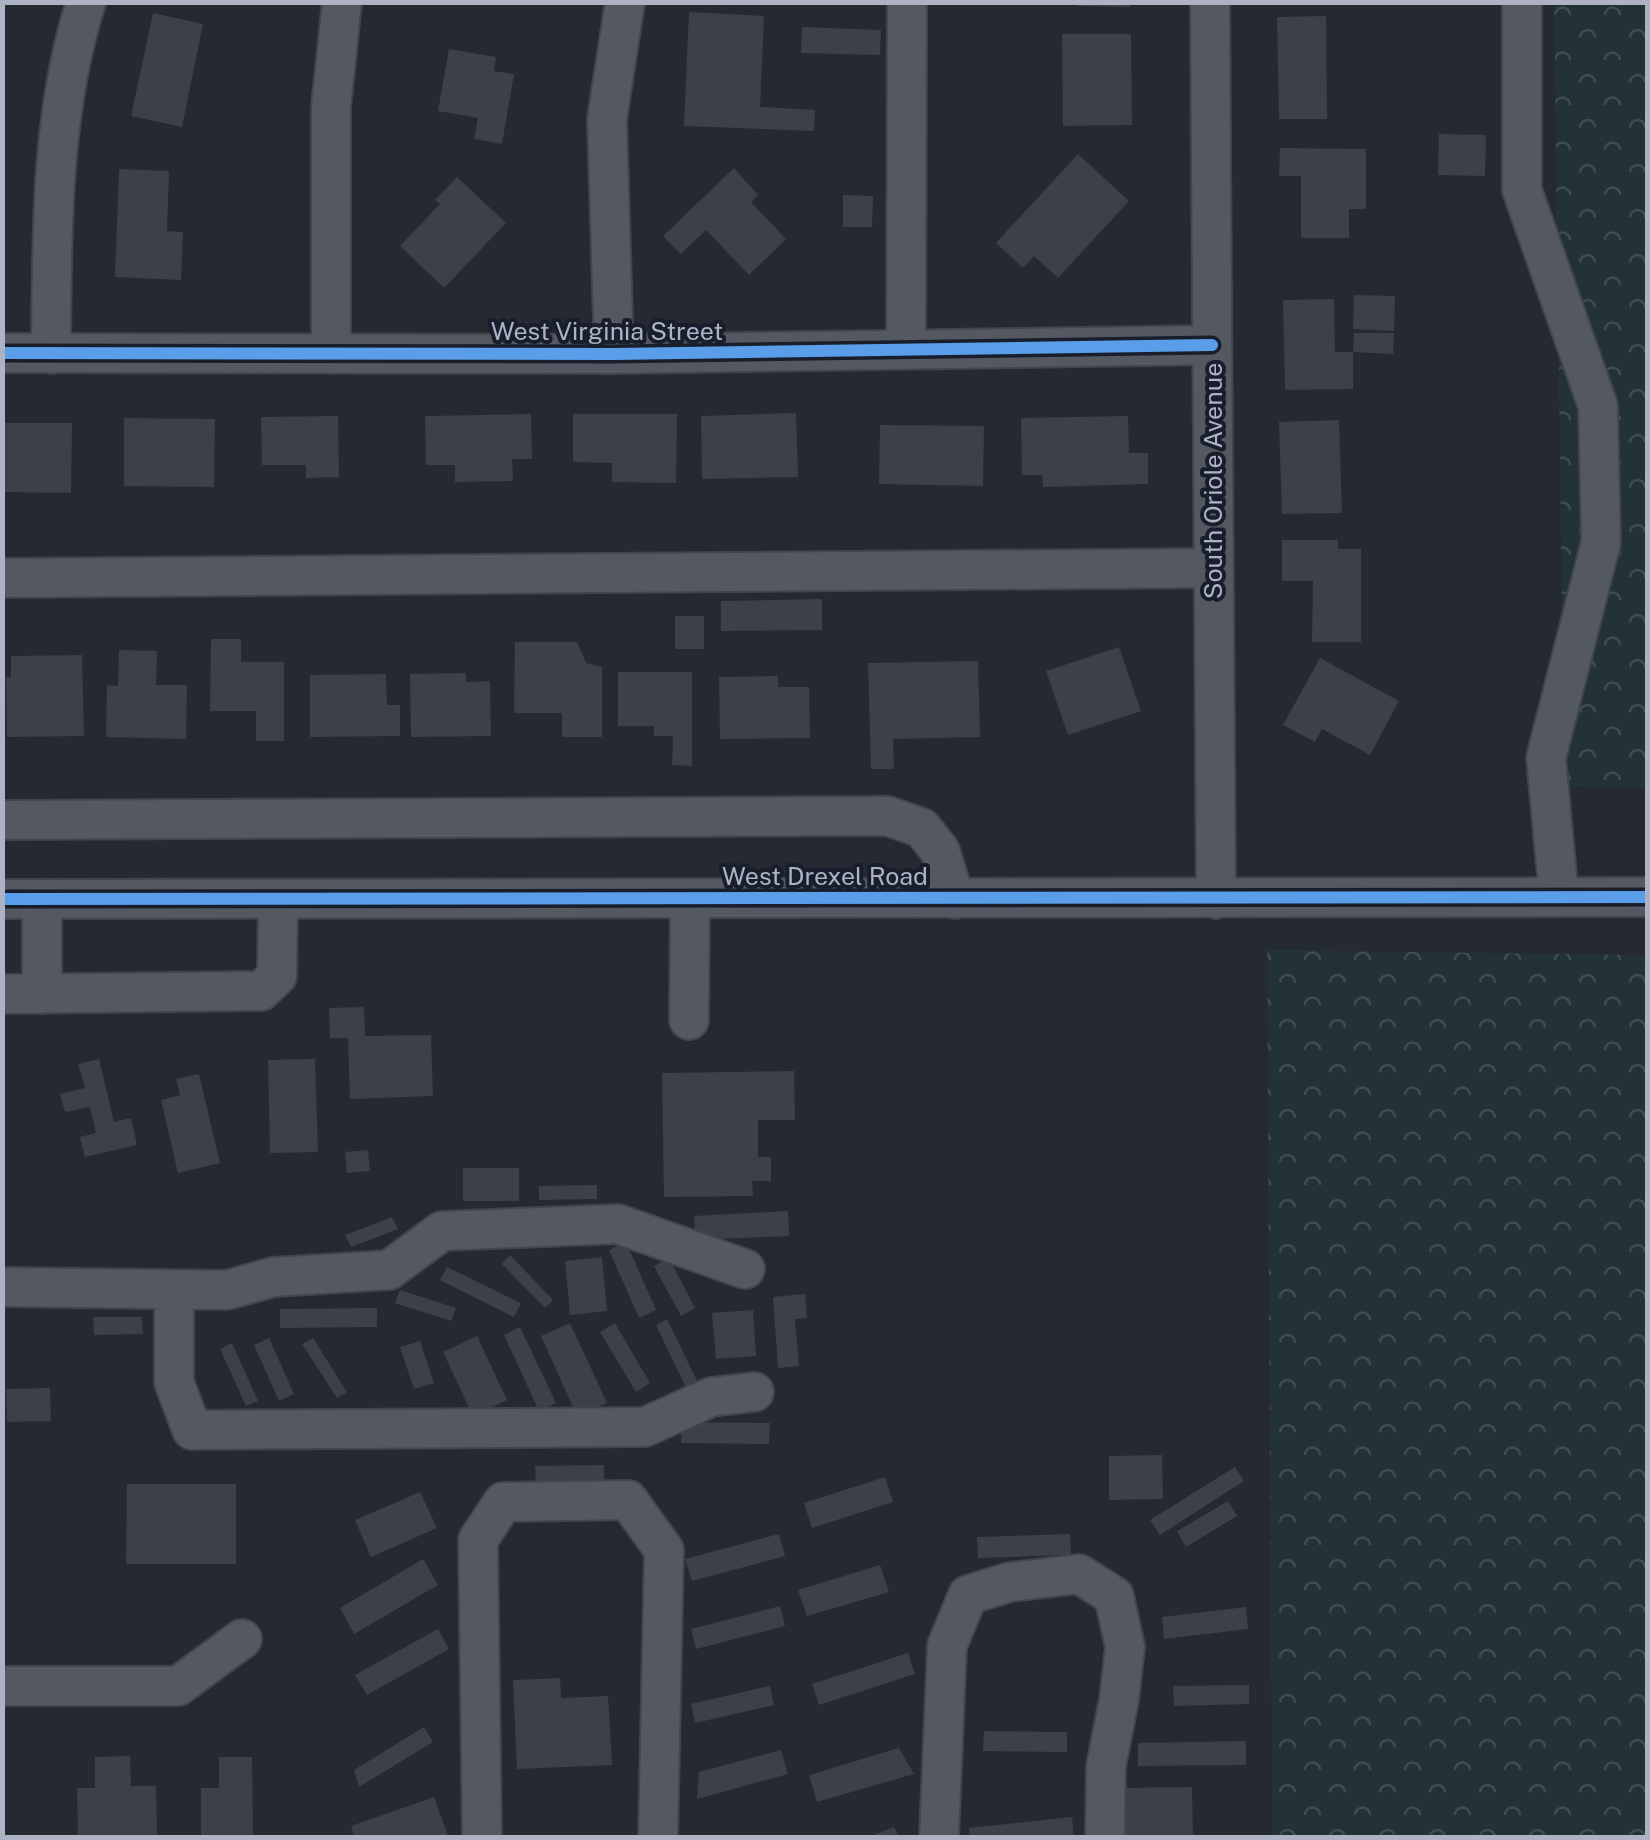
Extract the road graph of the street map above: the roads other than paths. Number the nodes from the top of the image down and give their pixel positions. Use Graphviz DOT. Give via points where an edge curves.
graph roads {
  1 [pos="86,2"];
  2 [pos="342,2"];
  3 [pos="625,2"];
  4 [pos="907,2"];
  5 [pos="1210,2"];
  6 [pos="1522,2"];
  7 [pos="1212,345"];
  8 [pos="906,350"];
  9 [pos="2,353"];
  10 [pos="51,354"];
  11 [pos="332,354"];
  12 [pos="614,354"];
  13 [pos="1214,568"];
  14 [pos="2,578"];
  15 [pos="2,820"];
  16 [pos="1559,897"];
  17 [pos="1648,897"];
  18 [pos="2,899"];
  19 [pos="42,899"];
  20 [pos="278,899"];
  21 [pos="690,899"];
  22 [pos="955,899"];
  23 [pos="1216,899"];
  24 [pos="2,994"];
  25 [pos="42,994"];
  26 [pos="689,1020"];
  27 [pos="744,1268"];
  28 [pos="2,1287"];
  29 [pos="174,1290"];
  30 [pos="754,1392"];
  31 [pos="242,1639"];
  32 [pos="2,1686"];
  33 [pos="482,1838"];
  34 [pos="658,1838"];
  35 [pos="940,1838"];
  36 [pos="1105,1838"];
  1 -- 10 [label="street" via="53,185"];
  2 -- 11 [label="street" via="332,108"];
  3 -- 12 [label="street" via="608,118"];
  4 -- 8 [label="street"];
  5 -- 7 [label="street, South Oriole Avenue"];
  6 -- 16 [label="street" via="1522,190 1598,406 1602,542 1546,758"];
  7 -- 8 [label="street, West Virginia Street"];
  7 -- 13 [label="street, South Oriole Avenue"];
  8 -- 12 [label="street, West Virginia Street"];
  9 -- 10 [label="street, West Virginia Street"];
  10 -- 11 [label="street, West Virginia Street"];
  11 -- 12 [label="street, West Virginia Street"];
  13 -- 14 [label="street"];
  13 -- 23 [label="street, South Oriole Avenue"];
  15 -- 22 [label="street, West Drexel Road" via="888,816 922,828 940,851"];
  16 -- 17 [label="street, West Drexel Road"];
  16 -- 23 [label="street, West Drexel Road"];
  18 -- 19 [label="street, West Drexel Road"];
  19 -- 20 [label="street, West Drexel Road"];
  19 -- 25 [label="street"];
  20 -- 21 [label="street, West Drexel Road"];
  20 -- 25 [label="street" via="277,976 260,991"];
  21 -- 22 [label="street, West Drexel Road"];
  21 -- 26 [label="street"];
  22 -- 23 [label="street, West Drexel Road"];
  24 -- 25 [label="street"];
  27 -- 29 [label="street" via="618,1224 442,1230 389,1270"];
  28 -- 29 [label="street"];
  29 -- 30 [label="street" via="174,1382 192,1430 645,1428 711,1396"];
  31 -- 32 [label="street" via="178,1686"];
  33 -- 34 [label="street" via="478,1540 503,1502 628,1500 664,1550"];
  35 -- 36 [label="street" via="947,1646 968,1595 1078,1574 1114,1596 1125,1647 1106,1766"];
}
